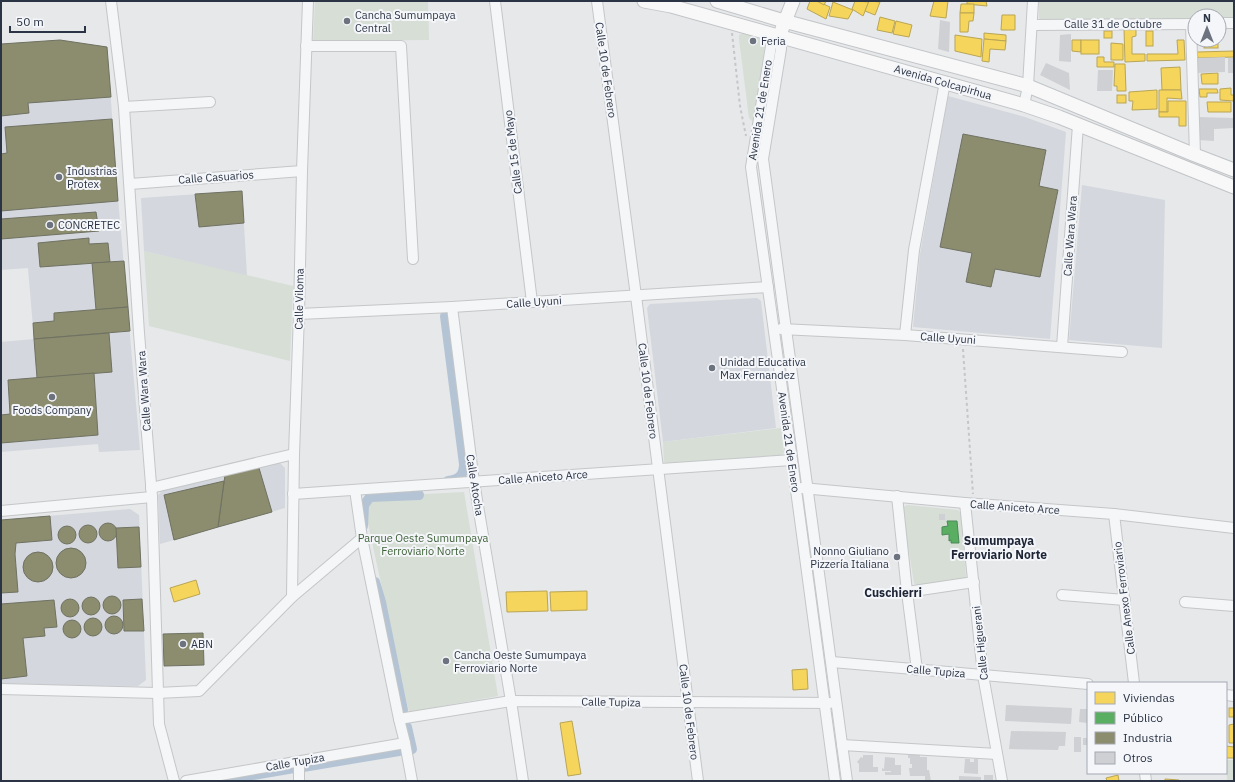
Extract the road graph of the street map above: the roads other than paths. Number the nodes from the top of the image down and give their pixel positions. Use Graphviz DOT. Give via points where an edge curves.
graph roads {
  1 [pos="111,1"];
  2 [pos="308,1"];
  3 [pos="495,1"];
  4 [pos="596,1"];
  5 [pos="644,1"];
  6 [pos="717,1"];
  7 [pos="793,1"];
  8 [pos="1033,1"];
  9 [pos="784,21"];
  10 [pos="1187,24"];
  11 [pos="1032,25"];
  12 [pos="780,37"];
  13 [pos="306,46"];
  14 [pos="1193,48"];
  15 [pos="945,82"];
  16 [pos="1028,86"];
  17 [pos="210,102"];
  18 [pos="1024,105"];
  19 [pos="124,107"];
  20 [pos="1078,125"];
  21 [pos="1195,155"];
  22 [pos="1234,170"];
  23 [pos="302,171"];
  24 [pos="130,184"];
  25 [pos="1234,187"];
  26 [pos="413,259"];
  27 [pos="768,287"];
  28 [pos="636,296"];
  29 [pos="532,302"];
  30 [pos="452,307"];
  31 [pos="299,314"];
  32 [pos="773,329"];
  33 [pos="786,330"];
  34 [pos="905,335"];
  35 [pos="1062,347"];
  36 [pos="1122,352"];
  37 [pos="294,454"];
  38 [pos="792,460"];
  39 [pos="658,469"];
  40 [pos="474,482"];
  41 [pos="796,487"];
  42 [pos="808,488"];
  43 [pos="355,490"];
  44 [pos="152,493"];
  45 [pos="293,494"];
  46 [pos="897,496"];
  47 [pos="965,503"];
  48 [pos="1,511"];
  49 [pos="1114,514"];
  50 [pos="1234,528"];
  51 [pos="362,538"];
  52 [pos="974,582"];
  53 [pos="907,592"];
  54 [pos="1062,595"];
  55 [pos="292,597"];
  56 [pos="1125,600"];
  57 [pos="1184,602"];
  58 [pos="1234,606"];
  59 [pos="832,662"];
  60 [pos="918,670"];
  61 [pos="983,675"];
  62 [pos="1134,682"];
  63 [pos="1087,684"];
  64 [pos="1,689"];
  65 [pos="157,693"];
  66 [pos="511,701"];
  67 [pos="688,702"];
  68 [pos="836,702"];
  69 [pos="825,703"];
  70 [pos="399,719"];
  71 [pos="405,743"];
  72 [pos="842,745"];
  73 [pos="997,754"];
  74 [pos="299,762"];
  75 [pos="174,781"];
  76 [pos="186,781"];
  77 [pos="299,781"];
  78 [pos="412,781"];
  79 [pos="523,781"];
  80 [pos="698,781"];
  81 [pos="835,781"];
  82 [pos="847,781"];
  83 [pos="1002,781"];
  1 -- 19 [label="street, Calle Wara Wara"];
  2 -- 13 [label="street, Calle Viloma"];
  3 -- 29 [label="street, Calle 15 de Mayo"];
  4 -- 28 [label="street, Calle 10 de Febrero"];
  5 -- 12 [label="main road, Avenida Colcapirhua" via="671,6"];
  6 -- 9 [label="main road, Avenida Colcapirhua"];
  7 -- 9 [label="main road, Avenida 21 de Enero"];
  8 -- 11 [label="street"];
  9 -- 12 [label="main road, Avenida 21 de Enero"];
  9 -- 16 [label="main road, Avenida Colcapirhua"];
  10 -- 11 [label="street, Calle 31 de Octubre"];
  11 -- 16 [label="street"];
  12 -- 15 [label="main road, Avenida Colcapirhua"];
  12 -- 27 [label="street, Avenida 21 de Enero" via="771,46 751,167"];
  12 -- 33 [label="street, Avenida 21 de Enero" via="781,49 763,159"];
  13 -- 23 [label="street, Calle Viloma"];
  13 -- 26 [label="street" via="401,46"];
  14 -- 21 [label="street"];
  15 -- 18 [label="main road, Avenida Colcapirhua"];
  15 -- 34 [label="street" via="914,250"];
  16 -- 18 [label="street"];
  16 -- 21 [label="main road, Avenida Colcapirhua"];
  17 -- 19 [label="street"];
  18 -- 20 [label="main road, Avenida Colcapirhua"];
  19 -- 24 [label="street, Calle Wara Wara"];
  20 -- 25 [label="main road, Avenida Colcapirhua"];
  20 -- 35 [label="street, Calle Wara Wara"];
  21 -- 22 [label="main road, Avenida Colcapirhua"];
  23 -- 24 [label="street, Calle Casuarios"];
  23 -- 31 [label="street, Calle Viloma"];
  24 -- 44 [label="street, Calle Wara Wara"];
  27 -- 28 [label="street, Calle Uyuni"];
  27 -- 32 [label="street, Avenida 21 de Enero"];
  28 -- 29 [label="street, Calle Uyuni"];
  28 -- 39 [label="street, Calle 10 de Febrero"];
  29 -- 30 [label="street, Calle Uyuni"];
  30 -- 31 [label="street, Calle Uyuni"];
  30 -- 40 [label="street, Calle Atocha"];
  31 -- 37 [label="street, Calle Viloma"];
  32 -- 33 [label="street, Calle Uyuni"];
  32 -- 38 [label="street, Avenida 21 de Enero"];
  33 -- 34 [label="street, Calle Uyuni"];
  33 -- 42 [label="street, Avenida 21 de Enero"];
  34 -- 35 [label="street, Calle Uyuni"];
  35 -- 36 [label="street, Calle Uyuni"];
  37 -- 44 [label="street"];
  37 -- 45 [label="street, Calle Viloma"];
  38 -- 39 [label="street, Calle Aniceto Arce"];
  38 -- 41 [label="street, Avenida 21 de Enero"];
  39 -- 40 [label="street, Calle Aniceto Arce"];
  39 -- 67 [label="street, Calle 10 de Febrero"];
  40 -- 43 [label="street, Calle Aniceto Arce"];
  40 -- 66 [label="street, Calle Atocha"];
  41 -- 42 [label="street, Calle Aniceto Arce"];
  41 -- 69 [label="street, Avenida 21 de Enero"];
  42 -- 46 [label="street, Calle Aniceto Arce"];
  42 -- 59 [label="street, Avenida 21 de Enero"];
  43 -- 45 [label="street, Calle Aniceto Arce"];
  43 -- 51 [label="street"];
  44 -- 48 [label="street"];
  44 -- 65 [label="street, Calle Wara Wara"];
  45 -- 55 [label="street, Calle Viloma"];
  46 -- 47 [label="street, Calle Aniceto Arce"];
  46 -- 53 [label="street"];
  47 -- 49 [label="street, Calle Aniceto Arce"];
  47 -- 52 [label="street, Calle Higuerani"];
  49 -- 50 [label="street, Calle Aniceto Arce"];
  49 -- 56 [label="street, Calle Anexo Ferroviario"];
  51 -- 55 [label="street"];
  51 -- 70 [label="street"];
  52 -- 53 [label="street"];
  52 -- 61 [label="street, Calle Higuerani"];
  53 -- 60 [label="street"];
  54 -- 56 [label="street"];
  55 -- 65 [label="street" via="199,691"];
  56 -- 62 [label="street, Calle Anexo Ferroviario"];
  57 -- 58 [label="street"];
  59 -- 60 [label="street, Calle Tupiza"];
  59 -- 68 [label="street, Avenida 21 de Enero"];
  60 -- 61 [label="street, Calle Tupiza"];
  61 -- 63 [label="street, Calle Tupiza"];
  61 -- 73 [label="street, Calle Higuerani"];
  64 -- 65 [label="street"];
  65 -- 75 [label="street, Calle Wara Wara" via="159,724"];
  66 -- 67 [label="street, Calle Tupiza"];
  66 -- 70 [label="street, Calle Tupiza"];
  66 -- 79 [label="street, Calle Atocha"];
  67 -- 69 [label="street, Calle Tupiza"];
  67 -- 80 [label="street, Calle 10 de Febrero"];
  68 -- 69 [label="street, Calle Tupiza"];
  68 -- 72 [label="street, Avenida 21 de Enero"];
  69 -- 81 [label="street, Avenida 21 de Enero"];
  70 -- 71 [label="street"];
  71 -- 74 [label="street, Calle Tupiza"];
  71 -- 78 [label="street"];
  72 -- 73 [label="street"];
  72 -- 82 [label="street, Avenida 21 de Enero"];
  73 -- 83 [label="street, Calle Higuerani"];
  74 -- 76 [label="street, Calle Tupiza"];
  74 -- 77 [label="street"];
}
